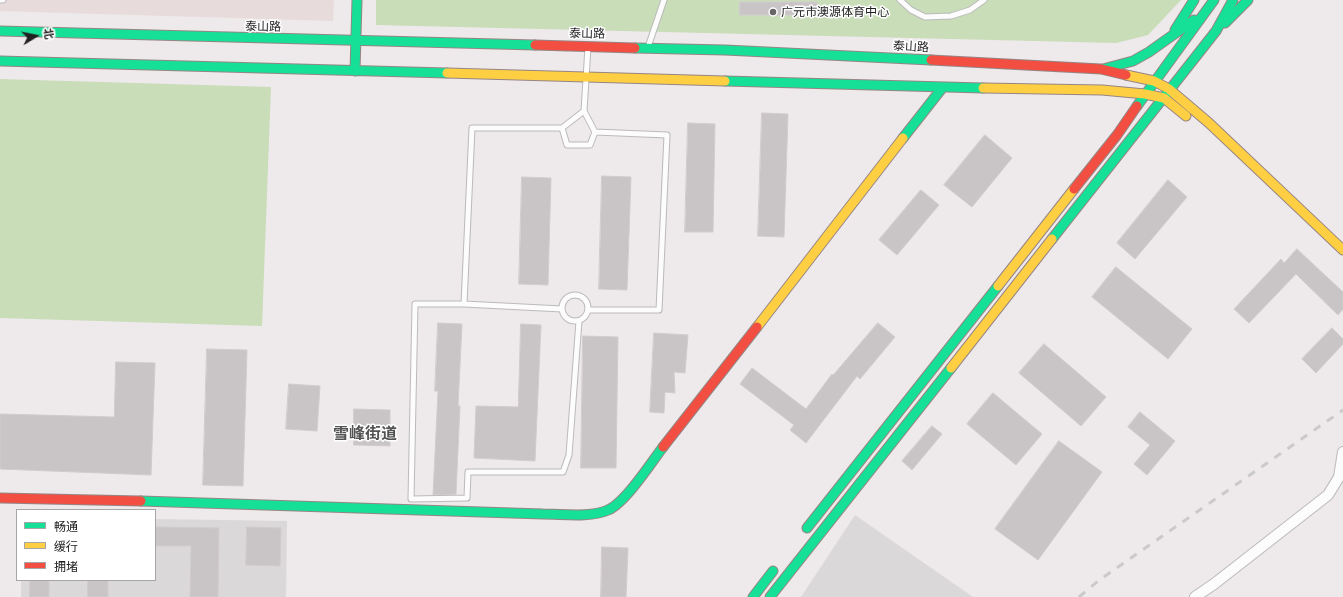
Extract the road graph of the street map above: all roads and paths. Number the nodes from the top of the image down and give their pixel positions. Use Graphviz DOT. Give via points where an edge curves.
graph roads {
  1 [pos="0,0"];
  2 [pos="4,0"];
  3 [pos="357,0"];
  4 [pos="664,0"];
  5 [pos="900,0"];
  6 [pos="984,0"];
  7 [pos="1194,0"];
  8 [pos="1214,0"];
  9 [pos="1233,0"];
  10 [pos="1248,0"];
  11 [pos="1208,10"];
  12 [pos="0,31"];
  13 [pos="1216,31"];
  14 [pos="1169,39"];
  15 [pos="356,41"];
  16 [pos="588,46"];
  17 [pos="648,48"];
  18 [pos="0,61"];
  19 [pos="1102,69"];
  20 [pos="355,71"];
  21 [pos="586,77"];
  22 [pos="1154,81"];
  23 [pos="943,87"];
  24 [pos="1169,90"];
  25 [pos="1145,94"];
  26 [pos="1164,98"];
  27 [pos="584,111"];
  28 [pos="562,128"];
  29 [pos="595,132"];
  30 [pos="1340,253"];
  31 [pos="464,304"];
  32 [pos="562,309"];
  33 [pos="588,310"];
  34 [pos="578,321"];
  35 [pos="1343,452"];
  36 [pos="1342,468"];
  37 [pos="0,498"];
  38 [pos="802,535"];
  39 [pos="778,566"];
  40 [pos="753,597"];
  41 [pos="770,597"];
  42 [pos="1195,597"];
  1 -- 2 [label="lane"];
  3 -- 15 [label="main road"];
  4 -- 17 [label="lane"];
  5 -- 6 [label="lane" via="911,10 926,17 951,16 970,10"];
  7 -- 14 [label="main road"];
  8 -- 11 [label="main road"];
  9 -- 13 [label="main road"];
  10 -- 13 [label="main road"];
  11 -- 14 [label="main road"];
  11 -- 22 [label="main road"];
  12 -- 15 [label="main road, 泰山路"];
  13 -- 24 [label="main road"];
  14 -- 19 [label="main road" via="1133,61"];
  15 -- 16 [label="main road, 泰山路"];
  15 -- 20 [label="main road"];
  16 -- 17 [label="main road, 泰山路"];
  16 -- 21 [label="lane"];
  17 -- 19 [label="main road, 泰山路"];
  18 -- 20 [label="main road"];
  19 -- 22 [label="main road, 泰山路"];
  20 -- 21 [label="main road"];
  21 -- 23 [label="main road"];
  21 -- 27 [label="lane"];
  22 -- 24 [label="main road, 泰山路"];
  22 -- 25 [label="main road"];
  23 -- 25 [label="main road" via="1102,90"];
  23 -- 37 [label="main road" via="624,498 614,507 585,514 543,514"];
  24 -- 26 [label="main road"];
  24 -- 30 [label="main road, 泰山路" via="1209,123"];
  25 -- 26 [label="main road"];
  25 -- 38 [label="main road" via="1117,135"];
  26 -- 30 [label="main road"];
  26 -- 41 [label="main road"];
  27 -- 28 [label="lane"];
  27 -- 29 [label="lane"];
  28 -- 29 [label="lane" via="567,145 590,145"];
  28 -- 31 [label="lane" via="472,128"];
  29 -- 33 [label="lane" via="667,135 659,310"];
  31 -- 32 [label="lane"];
  31 -- 34 [label="lane" via="415,304 411,499 467,498 468,472 563,472 569,455"];
  32 -- 33 [label="lane" via="564,300 572,295 580,296 587,301"];
  32 -- 34 [label="lane" via="564,316"];
  33 -- 34 [label="lane" via="585,317"];
  35 -- 36 [label="street"];
  36 -- 42 [label="street" via="1328,494"];
  39 -- 40 [label="main road"];
}
